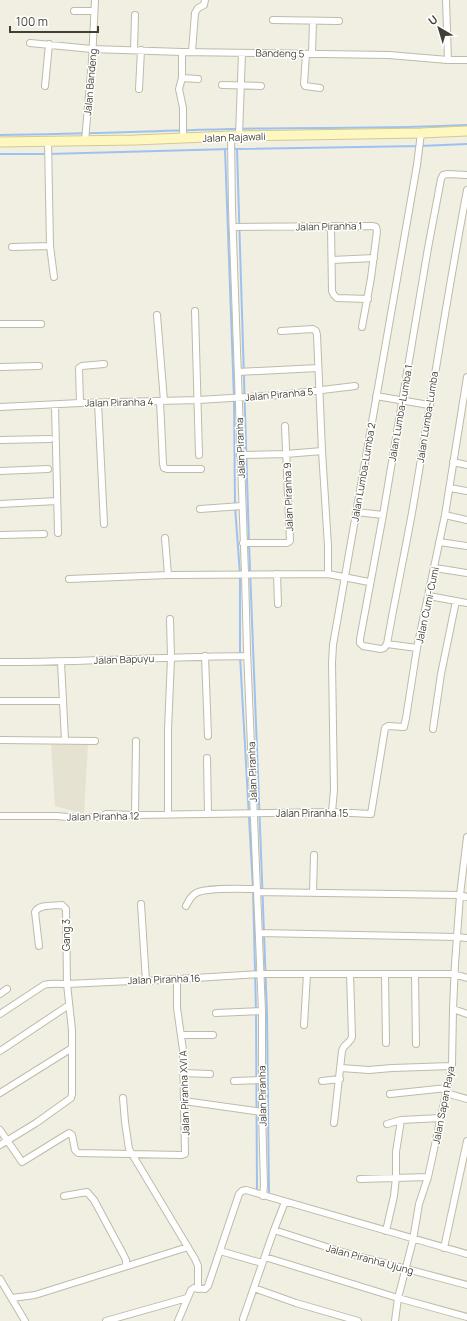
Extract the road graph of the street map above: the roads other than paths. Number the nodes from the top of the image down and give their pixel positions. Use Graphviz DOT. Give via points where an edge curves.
graph roads {
  1 [pos="95,0"];
  2 [pos="205,0"];
  3 [pos="446,0"];
  4 [pos="74,11"];
  5 [pos="94,11"];
  6 [pos="135,15"];
  7 [pos="273,20"];
  8 [pos="313,21"];
  9 [pos="340,21"];
  10 [pos="30,43"];
  11 [pos="49,44"];
  12 [pos="92,49"];
  13 [pos="134,50"];
  14 [pos="141,50"];
  15 [pos="182,52"];
  16 [pos="192,52"];
  17 [pos="242,53"];
  18 [pos="309,54"];
  19 [pos="448,60"];
  20 [pos="467,60"];
  21 [pos="182,78"];
  22 [pos="198,79"];
  23 [pos="222,85"];
  24 [pos="46,86"];
  25 [pos="240,86"];
  26 [pos="261,86"];
  27 [pos="320,88"];
  28 [pos="139,89"];
  29 [pos="467,131"];
  30 [pos="421,134"];
  31 [pos="235,136"];
  32 [pos="183,138"];
  33 [pos="48,141"];
  34 [pos="85,141"];
  35 [pos="0,142"];
  36 [pos="467,175"];
  37 [pos="467,190"];
  38 [pos="331,226"];
  39 [pos="233,227"];
  40 [pos="50,246"];
  41 [pos="12,247"];
  42 [pos="374,258"];
  43 [pos="332,260"];
  44 [pos="54,277"];
  45 [pos="368,298"];
  46 [pos="195,311"];
  47 [pos="157,315"];
  48 [pos="0,324"];
  49 [pos="41,324"];
  50 [pos="362,327"];
  51 [pos="281,331"];
  52 [pos="104,364"];
  53 [pos="0,366"];
  54 [pos="39,366"];
  55 [pos="318,368"];
  56 [pos="238,372"];
  57 [pos="467,377"];
  58 [pos="355,386"];
  59 [pos="319,391"];
  60 [pos="466,394"];
  61 [pos="376,396"];
  62 [pos="238,398"];
  63 [pos="198,400"];
  64 [pos="402,400"];
  65 [pos="162,401"];
  66 [pos="80,403"];
  67 [pos="98,403"];
  68 [pos="55,405"];
  69 [pos="429,405"];
  70 [pos="0,407"];
  71 [pos="285,426"];
  72 [pos="50,439"];
  73 [pos="0,440"];
  74 [pos="322,451"];
  75 [pos="240,454"];
  76 [pos="286,454"];
  77 [pos="199,455"];
  78 [pos="453,462"];
  79 [pos="467,464"];
  80 [pos="48,469"];
  81 [pos="201,469"];
  82 [pos="0,471"];
  83 [pos="450,488"];
  84 [pos="467,491"];
  85 [pos="57,501"];
  86 [pos="0,504"];
  87 [pos="242,506"];
  88 [pos="200,509"];
  89 [pos="356,512"];
  90 [pos="383,515"];
  91 [pos="445,515"];
  92 [pos="467,520"];
  93 [pos="104,524"];
  94 [pos="58,533"];
  95 [pos="44,534"];
  96 [pos="0,535"];
  97 [pos="165,538"];
  98 [pos="439,542"];
  99 [pos="243,543"];
  100 [pos="467,546"];
  101 [pos="435,568"];
  102 [pos="467,573"];
  103 [pos="245,574"];
  104 [pos="277,574"];
  105 [pos="328,574"];
  106 [pos="168,575"];
  107 [pos="344,576"];
  108 [pos="69,579"];
  109 [pos="370,582"];
  110 [pos="429,596"];
  111 [pos="456,602"];
  112 [pos="467,603"];
  113 [pos="278,604"];
  114 [pos="170,619"];
  115 [pos="387,644"];
  116 [pos="418,648"];
  117 [pos="206,656"];
  118 [pos="247,656"];
  119 [pos="171,658"];
  120 [pos="0,662"];
  121 [pos="61,662"];
  122 [pos="0,701"];
  123 [pos="63,701"];
  124 [pos="433,729"];
  125 [pos="208,736"];
  126 [pos="0,740"];
  127 [pos="65,740"];
  128 [pos="95,740"];
  129 [pos="136,741"];
  130 [pos="207,758"];
  131 [pos="332,812"];
  132 [pos="254,813"];
  133 [pos="168,814"];
  134 [pos="208,814"];
  135 [pos="371,814"];
  136 [pos="135,815"];
  137 [pos="0,816"];
  138 [pos="467,837"];
  139 [pos="314,855"];
  140 [pos="257,891"];
  141 [pos="313,893"];
  142 [pos="460,895"];
  143 [pos="467,897"];
  144 [pos="141,904"];
  145 [pos="186,906"];
  146 [pos="259,933"];
  147 [pos="457,937"];
  148 [pos="467,938"];
  149 [pos="40,946"];
  150 [pos="261,974"];
  151 [pos="307,974"];
  152 [pos="350,974"];
  153 [pos="385,974"];
  154 [pos="415,974"];
  155 [pos="454,974"];
  156 [pos="467,978"];
  157 [pos="178,979"];
  158 [pos="146,981"];
  159 [pos="67,984"];
  160 [pos="7,989"];
  161 [pos="0,994"];
  162 [pos="69,1005"];
  163 [pos="452,1009"];
  164 [pos="262,1010"];
  165 [pos="216,1013"];
  166 [pos="0,1014"];
  167 [pos="467,1014"];
  168 [pos="304,1024"];
  169 [pos="181,1035"];
  170 [pos="213,1035"];
  171 [pos="386,1043"];
  172 [pos="416,1044"];
  173 [pos="72,1048"];
  174 [pos="0,1052"];
  175 [pos="452,1066"];
  176 [pos="341,1068"];
  177 [pos="183,1073"];
  178 [pos="210,1074"];
  179 [pos="262,1080"];
  180 [pos="340,1080"];
  181 [pos="234,1081"];
  182 [pos="322,1081"];
  183 [pos="446,1091"];
  184 [pos="0,1093"];
  185 [pos="390,1094"];
  186 [pos="123,1098"];
  187 [pos="467,1099"];
  188 [pos="184,1101"];
  189 [pos="262,1112"];
  190 [pos="441,1118"];
  191 [pos="401,1120"];
  192 [pos="334,1123"];
  193 [pos="387,1124"];
  194 [pos="0,1130"];
  195 [pos="7,1141"];
  196 [pos="467,1142"];
  197 [pos="0,1145"];
  198 [pos="133,1155"];
  199 [pos="465,1161"];
  200 [pos="396,1177"];
  201 [pos="428,1177"];
  202 [pos="360,1178"];
  203 [pos="64,1196"];
  204 [pos="263,1196"];
  205 [pos="285,1202"];
  206 [pos="274,1230"];
  207 [pos="386,1232"];
  208 [pos="413,1240"];
  209 [pos="188,1247"];
  210 [pos="444,1248"];
  211 [pos="220,1251"];
  212 [pos="467,1254"];
  213 [pos="263,1260"];
  214 [pos="126,1266"];
  215 [pos="406,1269"];
  216 [pos="0,1279"];
  217 [pos="467,1286"];
  218 [pos="254,1288"];
  219 [pos="198,1289"];
  220 [pos="12,1298"];
  221 [pos="187,1298"];
  222 [pos="398,1298"];
  223 [pos="467,1317"];
  224 [pos="243,1319"];
  225 [pos="25,1321"];
  226 [pos="106,1321"];
  227 [pos="178,1321"];
  228 [pos="358,1321"];
  229 [pos="395,1321"];
  1 -- 5 [label="street, Jalan Bandeng"];
  2 -- 16 [label="street" via="204,5 195,13"];
  3 -- 19 [label="street"];
  4 -- 5 [label="street"];
  5 -- 12 [label="street, Jalan Bandeng"];
  6 -- 13 [label="street"];
  7 -- 8 [label="street"];
  8 -- 9 [label="street"];
  8 -- 18 [label="street"];
  10 -- 11 [label="street, Bandeng 5"];
  11 -- 12 [label="street, Bandeng 5"];
  11 -- 24 [label="street"];
  12 -- 13 [label="street, Bandeng 5"];
  12 -- 34 [label="street, Jalan Bandeng"];
  13 -- 14 [label="street, Bandeng 5"];
  14 -- 15 [label="street, Bandeng 5"];
  14 -- 28 [label="street"];
  15 -- 16 [label="street, Bandeng 5"];
  15 -- 21 [label="street"];
  16 -- 17 [label="street, Bandeng 5"];
  17 -- 18 [label="street, Bandeng 5"];
  17 -- 25 [label="street, Jalan Piranha"];
  18 -- 19 [label="street, Bandeng 5" via="389,55"];
  18 -- 27 [label="street" via="304,84"];
  19 -- 20 [label="street, Bandeng 5"];
  21 -- 22 [label="street"];
  21 -- 32 [label="street" via="179,89"];
  23 -- 25 [label="street"];
  25 -- 26 [label="street"];
  25 -- 31 [label="street, Jalan Piranha"];
  29 -- 30 [label="main road, Jalan Rajawali"];
  30 -- 31 [label="main road, Jalan Rajawali"];
  30 -- 61 [label="street, Jalan Lumba-Lumba 2"];
  31 -- 32 [label="main road, Jalan Rajawali"];
  31 -- 39 [label="street, Jalan Piranha"];
  32 -- 34 [label="main road, Jalan Rajawali"];
  33 -- 34 [label="main road, Jalan Rajawali"];
  33 -- 35 [label="main road, Jalan Rajawali"];
  33 -- 40 [label="street"];
  36 -- 64 [label="street, Jalan Lumba-Lumba 1" via="448,174 443,175 441,179"];
  37 -- 69 [label="street, Jalan Lumba-Lumba"];
  38 -- 39 [label="street, Jalan Piranha 1"];
  38 -- 42 [label="street, Jalan Piranha 1" via="376,227"];
  38 -- 43 [label="street"];
  39 -- 56 [label="street, Jalan Piranha"];
  40 -- 41 [label="street"];
  40 -- 44 [label="street"];
  42 -- 43 [label="street"];
  42 -- 45 [label="street, Jalan Piranha 1"];
  43 -- 45 [label="street" via="334,296"];
  45 -- 50 [label="street, Jalan Piranha 1"];
  46 -- 63 [label="street"];
  47 -- 65 [label="street"];
  48 -- 49 [label="street"];
  51 -- 55 [label="street" via="316,330"];
  52 -- 66 [label="street" via="78,368"];
  53 -- 54 [label="street"];
  55 -- 56 [label="street"];
  55 -- 59 [label="street"];
  56 -- 62 [label="street, Jalan Piranha"];
  57 -- 60 [label="street, Jalan Cumi-Cumi"];
  58 -- 59 [label="street, Jalan Piranha 5"];
  59 -- 62 [label="street, Jalan Piranha 5"];
  59 -- 74 [label="street"];
  60 -- 78 [label="street, Jalan Cumi-Cumi"];
  61 -- 64 [label="street"];
  61 -- 89 [label="street, Jalan Lumba-Lumba 2"];
  62 -- 63 [label="street, Jalan Piranha 4"];
  62 -- 75 [label="street, Jalan Piranha"];
  63 -- 65 [label="street, Jalan Piranha 4"];
  63 -- 77 [label="street"];
  64 -- 69 [label="street"];
  64 -- 90 [label="street, Jalan Lumba-Lumba 1"];
  65 -- 67 [label="street, Jalan Piranha 4"];
  65 -- 81 [label="street" via="164,468"];
  66 -- 67 [label="street, Jalan Piranha 4"];
  66 -- 68 [label="street, Jalan Piranha 4"];
  67 -- 93 [label="street"];
  68 -- 70 [label="street, Jalan Piranha 4"];
  68 -- 85 [label="street"];
  69 -- 115 [label="street, Jalan Lumba-Lumba"];
  71 -- 76 [label="street"];
  72 -- 73 [label="street"];
  74 -- 76 [label="street"];
  74 -- 105 [label="street"];
  75 -- 76 [label="street"];
  75 -- 87 [label="street, Jalan Piranha"];
  76 -- 99 [label="street, Jalan Piranha 9" via="290,541"];
  78 -- 79 [label="street"];
  78 -- 83 [label="street, Jalan Cumi-Cumi"];
  80 -- 82 [label="street"];
  83 -- 84 [label="street"];
  83 -- 91 [label="street, Jalan Cumi-Cumi"];
  85 -- 86 [label="street"];
  85 -- 94 [label="street"];
  87 -- 88 [label="street"];
  87 -- 99 [label="street, Jalan Piranha"];
  89 -- 90 [label="street"];
  89 -- 107 [label="street, Jalan Lumba-Lumba 2"];
  90 -- 109 [label="street, Jalan Lumba-Lumba 1"];
  91 -- 92 [label="street"];
  91 -- 98 [label="street, Jalan Cumi-Cumi"];
  95 -- 96 [label="street"];
  97 -- 106 [label="street"];
  98 -- 100 [label="street"];
  98 -- 101 [label="street, Jalan Cumi-Cumi"];
  99 -- 103 [label="street, Jalan Piranha"];
  101 -- 102 [label="street"];
  101 -- 110 [label="street, Jalan Cumi-Cumi"];
  103 -- 104 [label="street"];
  103 -- 106 [label="street"];
  103 -- 118 [label="street, Jalan Piranha"];
  104 -- 105 [label="street"];
  104 -- 113 [label="street"];
  105 -- 107 [label="street"];
  106 -- 108 [label="street"];
  107 -- 109 [label="street"];
  107 -- 131 [label="street, Jalan Lumba-Lumba 2" via="332,654"];
  109 -- 115 [label="street, Jalan Lumba-Lumba 1" via="360,643 363,646 381,649"];
  110 -- 111 [label="street"];
  110 -- 116 [label="street, Jalan Cumi-Cumi"];
  111 -- 112 [label="street"];
  111 -- 124 [label="street"];
  114 -- 119 [label="street"];
  115 -- 116 [label="street"];
  116 -- 135 [label="street, Jalan Cumi-Cumi" via="404,727 385,728"];
  117 -- 118 [label="street, Jalan Bapuyu"];
  117 -- 119 [label="street, Jalan Bapuyu"];
  117 -- 125 [label="street"];
  118 -- 132 [label="street, Jalan Piranha"];
  119 -- 121 [label="street, Jalan Bapuyu"];
  119 -- 133 [label="street"];
  120 -- 121 [label="street, Jalan Bapuyu"];
  121 -- 123 [label="street"];
  122 -- 123 [label="street"];
  123 -- 127 [label="street"];
  126 -- 127 [label="street"];
  127 -- 128 [label="street"];
  129 -- 136 [label="street"];
  130 -- 134 [label="street"];
  131 -- 132 [label="street, Jalan Piranha 15"];
  131 -- 135 [label="street, Jalan Piranha 15"];
  132 -- 134 [label="street, Jalan Piranha 12"];
  132 -- 140 [label="street, Jalan Piranha"];
  133 -- 134 [label="street, Jalan Piranha 12"];
  133 -- 136 [label="street, Jalan Piranha 12"];
  136 -- 137 [label="street, Jalan Piranha 12" via="106,814 100,817 78,818"];
  138 -- 142 [label="street, Jalan Sapan Raya"];
  139 -- 141 [label="street"];
  140 -- 141 [label="street"];
  140 -- 145 [label="street" via="198,892 191,897"];
  140 -- 146 [label="street, Jalan Piranha"];
  141 -- 142 [label="street"];
  142 -- 143 [label="street"];
  142 -- 147 [label="street, Jalan Sapan Raya"];
  144 -- 158 [label="street"];
  146 -- 147 [label="street"];
  146 -- 150 [label="street, Jalan Piranha"];
  147 -- 148 [label="street"];
  147 -- 155 [label="street, Jalan Sapan Raya"];
  149 -- 159 [label="street, Gang 3" via="36,908 62,905 66,909"];
  150 -- 151 [label="street, Jalan Piranha 16"];
  150 -- 157 [label="street, Jalan Piranha 16"];
  150 -- 164 [label="street, Jalan Piranha"];
  151 -- 152 [label="street, Jalan Piranha 16"];
  151 -- 168 [label="street"];
  152 -- 153 [label="street, Jalan Piranha 16"];
  152 -- 176 [label="street" via="352,1038 350,1043 342,1048"];
  153 -- 154 [label="street, Jalan Piranha 16"];
  153 -- 171 [label="street"];
  154 -- 155 [label="street, Jalan Piranha 16"];
  154 -- 172 [label="street"];
  155 -- 156 [label="street, Jalan Piranha 16"];
  155 -- 163 [label="street, Jalan Sapan Raya"];
  157 -- 158 [label="street, Jalan Piranha 16"];
  157 -- 169 [label="street, Jalan Piranha XVI A" via="177,1008"];
  158 -- 159 [label="street, Jalan Piranha 16"];
  159 -- 162 [label="street"];
  159 -- 166 [label="street, Jalan Piranha 16" via="44,985"];
  160 -- 161 [label="street"];
  162 -- 173 [label="street"];
  162 -- 174 [label="street"];
  163 -- 167 [label="street"];
  163 -- 175 [label="street, Jalan Sapan Raya"];
  164 -- 165 [label="street"];
  164 -- 179 [label="street, Jalan Piranha"];
  169 -- 170 [label="street"];
  169 -- 177 [label="street, Jalan Piranha XVI A"];
  173 -- 184 [label="street"];
  173 -- 195 [label="street" via="72,1098"];
  175 -- 176 [label="street" via="369,1070"];
  175 -- 183 [label="street, Jalan Sapan Raya"];
  176 -- 180 [label="street"];
  177 -- 178 [label="street"];
  177 -- 188 [label="street, Jalan Piranha XVI A"];
  179 -- 181 [label="street"];
  179 -- 189 [label="street, Jalan Piranha"];
  180 -- 182 [label="street"];
  180 -- 192 [label="street"];
  183 -- 185 [label="street"];
  183 -- 187 [label="street"];
  183 -- 190 [label="street, Jalan Sapan Raya"];
  186 -- 198 [label="street" via="127,1139"];
  188 -- 189 [label="street"];
  188 -- 198 [label="street, Jalan Piranha XVI A" via="185,1154"];
  189 -- 204 [label="street, Jalan Piranha"];
  190 -- 191 [label="street"];
  190 -- 201 [label="street, Jalan Sapan Raya"];
  191 -- 193 [label="street"];
  191 -- 200 [label="street" via="396,1152"];
  194 -- 195 [label="street"];
  195 -- 197 [label="street"];
  195 -- 198 [label="street" via="22,1162 69,1133 78,1153"];
  196 -- 199 [label="street"];
  198 -- 209 [label="street"];
  199 -- 210 [label="street"];
  200 -- 201 [label="street"];
  200 -- 202 [label="street"];
  200 -- 207 [label="street"];
  201 -- 208 [label="street, Jalan Sapan Raya" via="419,1204"];
  203 -- 214 [label="street" via="85,1192 90,1194 126,1260"];
  204 -- 205 [label="street"];
  204 -- 211 [label="street" via="246,1190 239,1194"];
  205 -- 206 [label="street"];
  205 -- 207 [label="street"];
  206 -- 213 [label="street"];
  206 -- 215 [label="street, Jalan Piranha Ujung"];
  207 -- 208 [label="street"];
  208 -- 210 [label="street"];
  208 -- 215 [label="street, Jalan Sapan Raya"];
  209 -- 214 [label="street"];
  209 -- 219 [label="street" via="198,1266"];
  210 -- 212 [label="street"];
  211 -- 213 [label="street"];
  211 -- 219 [label="street" via="208,1286 205,1289"];
  213 -- 218 [label="street"];
  213 -- 222 [label="street"];
  214 -- 220 [label="street" via="35,1295"];
  215 -- 217 [label="street, Jalan Piranha Ujung"];
  215 -- 222 [label="street, Jalan Sapan Raya"];
  216 -- 220 [label="street"];
  218 -- 224 [label="street"];
  218 -- 228 [label="street"];
  219 -- 221 [label="street" via="191,1290"];
  220 -- 225 [label="street"];
  221 -- 226 [label="street"];
  221 -- 227 [label="street"];
  222 -- 223 [label="street"];
  222 -- 229 [label="street, Jalan Sapan Raya"];
}
